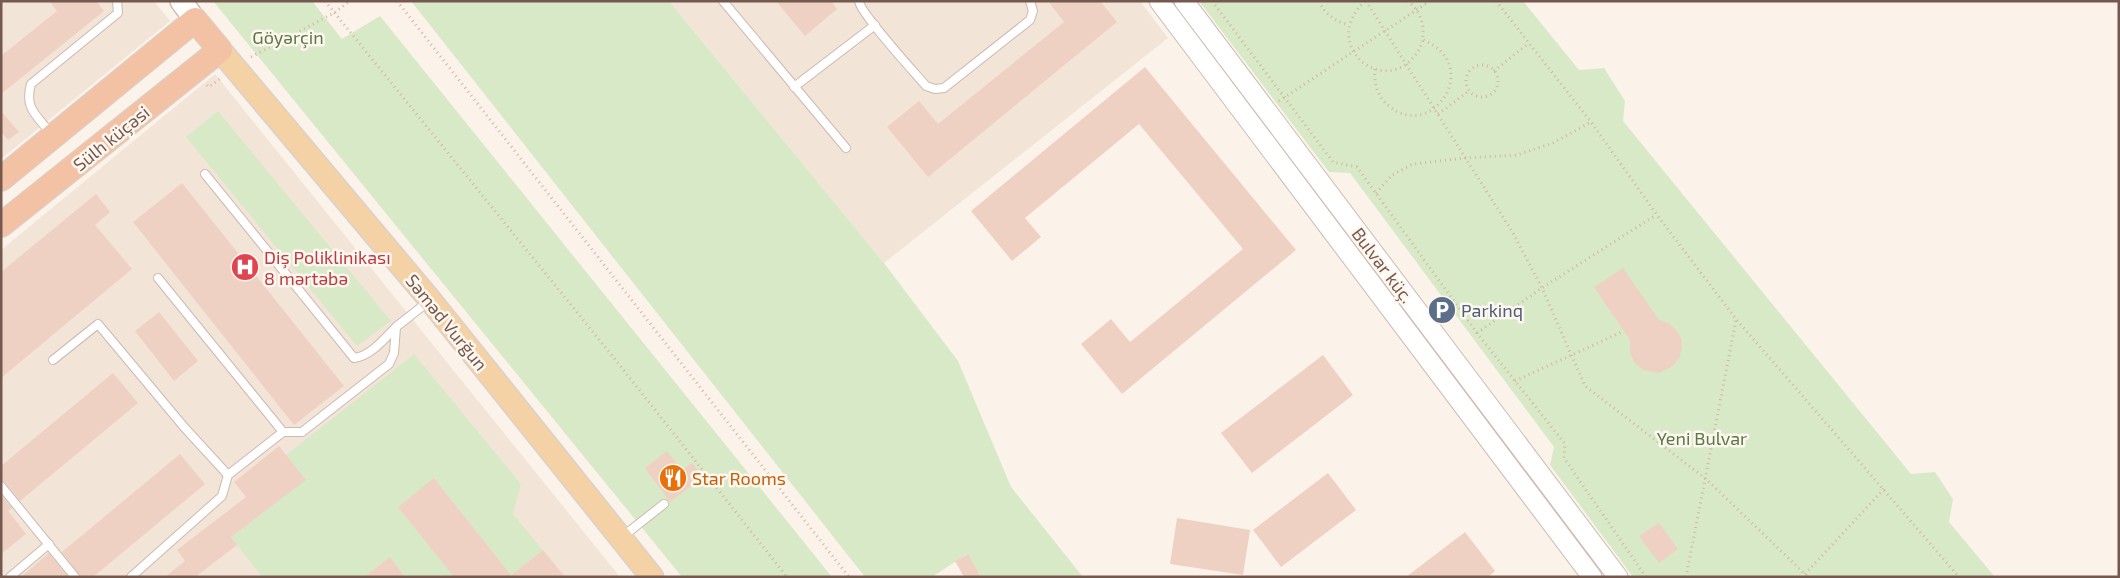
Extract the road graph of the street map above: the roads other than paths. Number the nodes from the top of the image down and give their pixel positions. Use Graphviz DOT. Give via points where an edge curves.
graph roads {
  1 [pos="117,1"];
  2 [pos="181,1"];
  3 [pos="723,1"];
  4 [pos="858,1"];
  5 [pos="1030,1"];
  6 [pos="1160,1"];
  7 [pos="1184,1"];
  8 [pos="195,20"];
  9 [pos="875,25"];
  10 [pos="220,50"];
  11 [pos="794,87"];
  12 [pos="53,137"];
  13 [pos="846,148"];
  14 [pos="1306,162"];
  15 [pos="205,174"];
  16 [pos="1289,175"];
  17 [pos="1,179"];
  18 [pos="1,225"];
  19 [pos="158,278"];
  20 [pos="430,300"];
  21 [pos="396,327"];
  22 [pos="53,360"];
  23 [pos="283,432"];
  24 [pos="1525,453"];
  25 [pos="1510,465"];
  26 [pos="228,475"];
  27 [pos="1,486"];
  28 [pos="664,504"];
  29 [pos="620,538"];
  30 [pos="49,544"];
  31 [pos="10,577"];
  32 [pos="75,577"];
  33 [pos="132,577"];
  34 [pos="652,577"];
  35 [pos="1592,577"];
  36 [pos="1618,577"];
  1 -- 12 [label="lane" via="118,13 31,84 29,106"];
  2 -- 8 [label="main road, Səməd Vurğun"];
  3 -- 11 [label="lane"];
  4 -- 9 [label="lane"];
  5 -- 9 [label="lane" via="1033,11 1030,20 944,88 926,86"];
  6 -- 16 [label="street, Bulvar küç."];
  7 -- 14 [label="street, Bulvar küç."];
  8 -- 10 [label="highway, Səməd Vurğun"];
  8 -- 12 [label="highway"];
  9 -- 11 [label="lane"];
  10 -- 18 [label="highway, Sülh küçəsi"];
  10 -- 20 [label="main road, Səməd Vurğun"];
  11 -- 13 [label="lane"];
  12 -- 17 [label="highway"];
  14 -- 16 [label="street"];
  14 -- 24 [label="street, Bulvar küç."];
  15 -- 21 [label="lane" via="354,358 360,358 377,346"];
  16 -- 25 [label="street, Bulvar küç."];
  19 -- 23 [label="lane"];
  20 -- 21 [label="lane"];
  20 -- 29 [label="main road, Səməd Vurğun"];
  21 -- 23 [label="lane" via="394,353 389,364 302,432"];
  22 -- 26 [label="lane" via="98,324"];
  23 -- 26 [label="lane"];
  24 -- 25 [label="street"];
  24 -- 36 [label="street, Bulvar küç."];
  25 -- 35 [label="street, Bulvar küç."];
  26 -- 33 [label="lane" via="222,496"];
  27 -- 30 [label="lane"];
  28 -- 29 [label="lane"];
  29 -- 34 [label="main road, Səməd Vurğun"];
  30 -- 31 [label="lane"];
  30 -- 32 [label="lane"];
}
